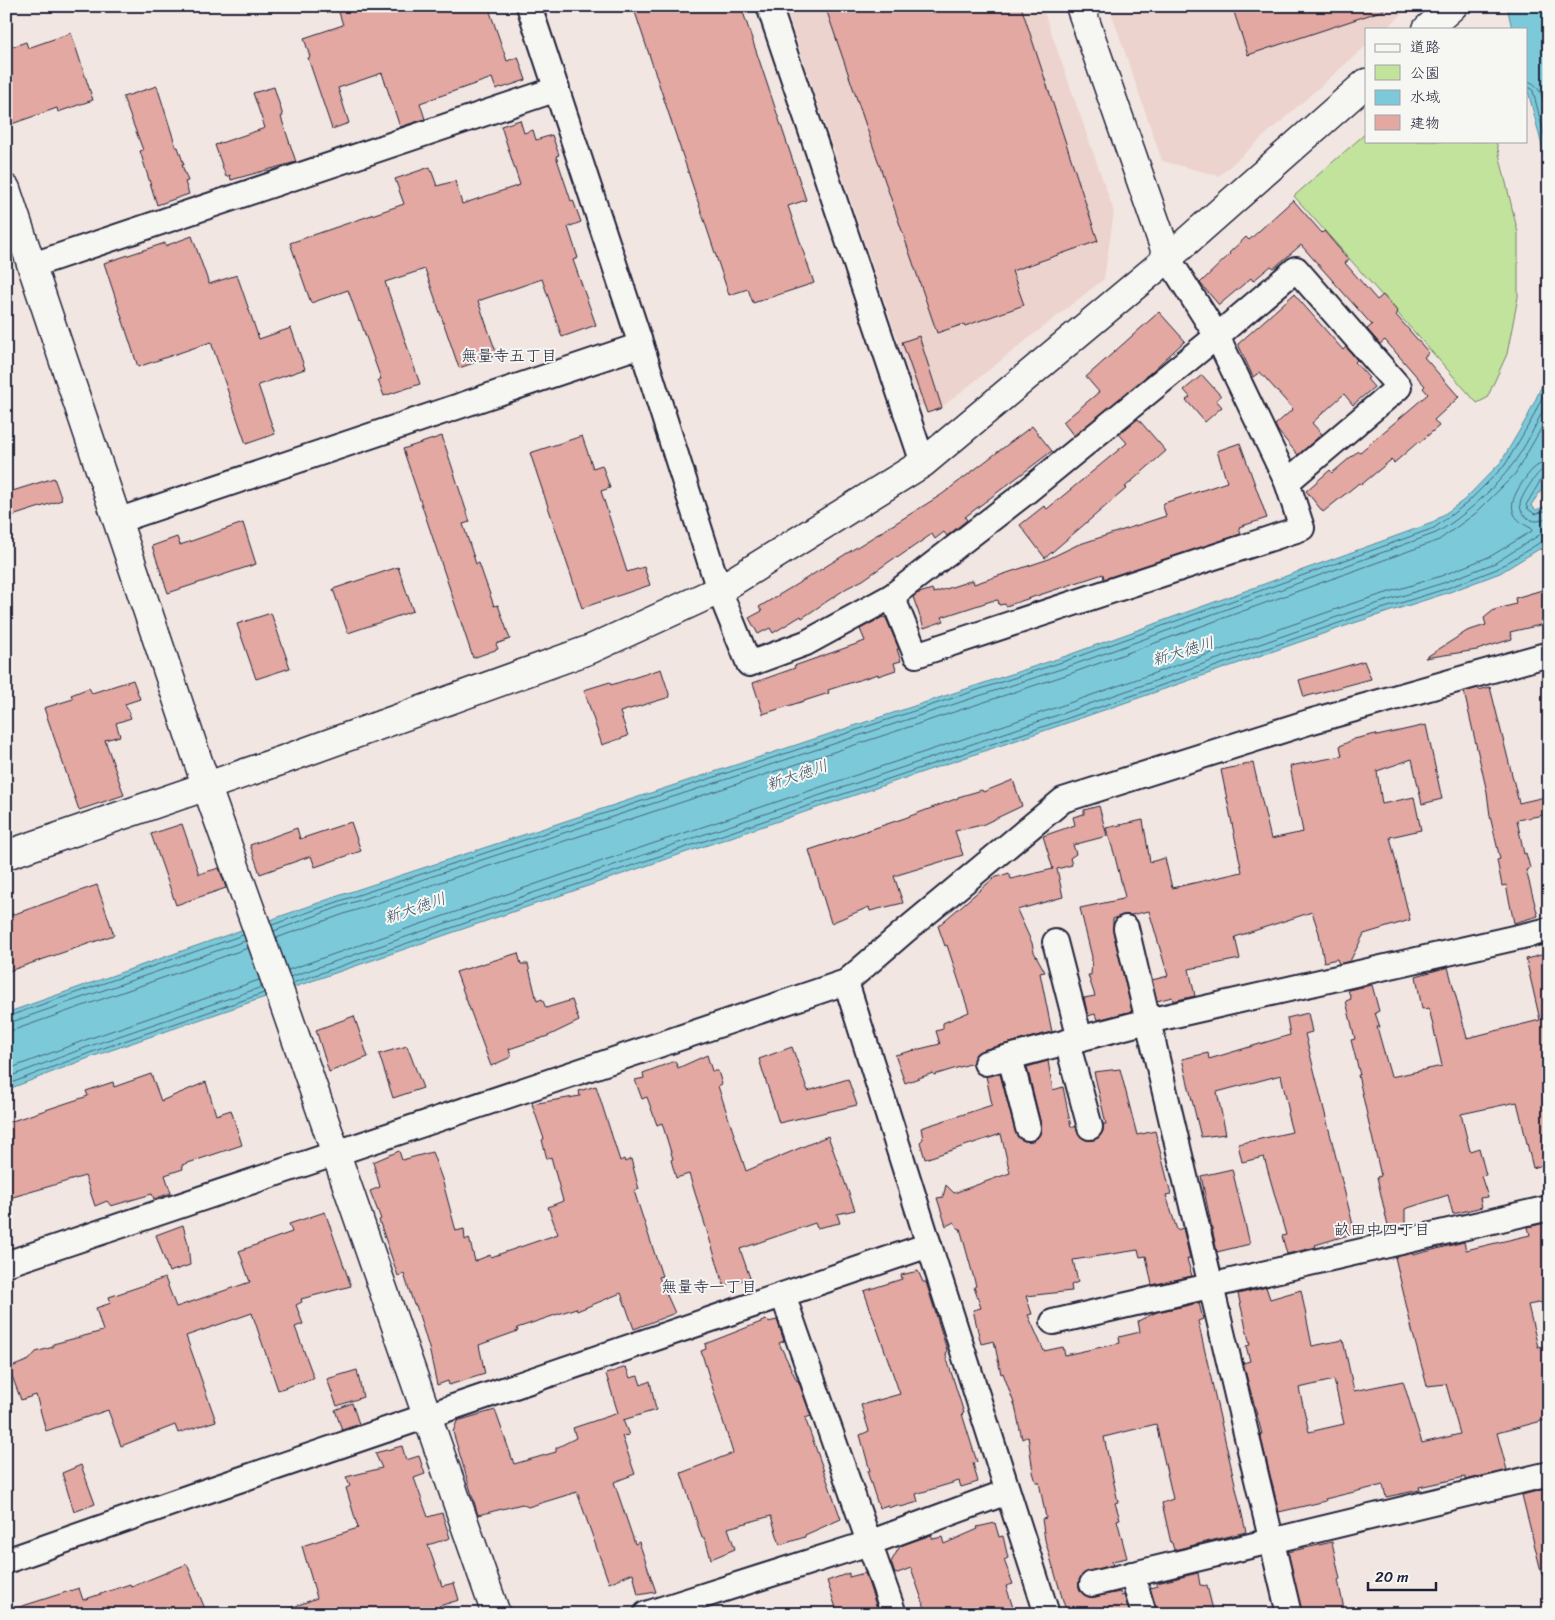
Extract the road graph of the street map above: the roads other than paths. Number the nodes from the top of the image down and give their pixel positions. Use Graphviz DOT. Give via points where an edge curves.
graph roads {
  1 [pos="529,6"];
  2 [pos="769,6"];
  3 [pos="1080,6"];
  4 [pos="1454,6"];
  5 [pos="1428,28"];
  6 [pos="1365,84"];
  7 [pos="557,89"];
  8 [pos="6,189"];
  9 [pos="1168,258"];
  10 [pos="33,265"];
  11 [pos="1217,336"];
  12 [pos="640,345"];
  13 [pos="923,463"];
  14 [pos="1287,482"];
  15 [pos="116,520"];
  16 [pos="719,590"];
  17 [pos="892,596"];
  18 [pos="1549,654"];
  19 [pos="206,785"];
  20 [pos="6,855"];
  21 [pos="1126,928"];
  22 [pos="1549,930"];
  23 [pos="1055,942"];
  24 [pos="846,982"];
  25 [pos="1148,1020"];
  26 [pos="1074,1040"];
  27 [pos="1010,1057"];
  28 [pos="986,1063"];
  29 [pos="1028,1128"];
  30 [pos="1090,1128"];
  31 [pos="336,1152"];
  32 [pos="1549,1208"];
  33 [pos="929,1245"];
  34 [pos="6,1264"];
  35 [pos="1211,1286"];
  36 [pos="783,1295"];
  37 [pos="1053,1322"];
  38 [pos="427,1416"];
  39 [pos="1549,1474"];
  40 [pos="1007,1492"];
  41 [pos="1272,1541"];
  42 [pos="870,1542"];
  43 [pos="6,1561"];
  44 [pos="1132,1574"];
  45 [pos="1092,1584"];
  46 [pos="496,1614"];
  47 [pos="646,1614"];
  48 [pos="894,1614"];
  49 [pos="1047,1614"];
  50 [pos="1144,1614"];
  51 [pos="1289,1614"];
  1 -- 7 [label="street"];
  2 -- 13 [label="street"];
  3 -- 9 [label="street"];
  4 -- 5 [label="street"];
  6 -- 9 [label="street"];
  7 -- 10 [label="street"];
  7 -- 12 [label="street"];
  8 -- 10 [label="street"];
  9 -- 11 [label="street"];
  9 -- 13 [label="street"];
  10 -- 15 [label="street"];
  11 -- 14 [label="street"];
  11 -- 14 [label="street" via="1296,269 1399,387"];
  11 -- 17 [label="street" via="1025,493"];
  12 -- 15 [label="street"];
  12 -- 16 [label="street"];
  13 -- 16 [label="street"];
  14 -- 17 [label="street" via="1302,528 916,655"];
  15 -- 19 [label="street"];
  16 -- 17 [label="street" via="749,664 806,643"];
  16 -- 19 [label="street" via="592,649"];
  18 -- 24 [label="street" via="1309,722 1063,800"];
  19 -- 20 [label="street"];
  19 -- 31 [label="street"];
  21 -- 25 [label="street"];
  22 -- 25 [label="street"];
  23 -- 26 [label="street"];
  24 -- 31 [label="street"];
  24 -- 33 [label="street"];
  25 -- 26 [label="street"];
  25 -- 35 [label="street"];
  26 -- 27 [label="street"];
  26 -- 30 [label="street"];
  27 -- 28 [label="street"];
  27 -- 29 [label="street"];
  31 -- 34 [label="street"];
  31 -- 38 [label="street"];
  32 -- 35 [label="street"];
  33 -- 36 [label="street"];
  33 -- 40 [label="street"];
  35 -- 37 [label="street"];
  35 -- 41 [label="street"];
  36 -- 38 [label="street"];
  36 -- 42 [label="street"];
  38 -- 43 [label="street"];
  38 -- 46 [label="street"];
  39 -- 41 [label="street"];
  40 -- 42 [label="street"];
  40 -- 49 [label="street"];
  41 -- 44 [label="street"];
  41 -- 51 [label="street"];
  42 -- 47 [label="street"];
  42 -- 48 [label="street"];
  44 -- 45 [label="street"];
  44 -- 50 [label="street"];
}
